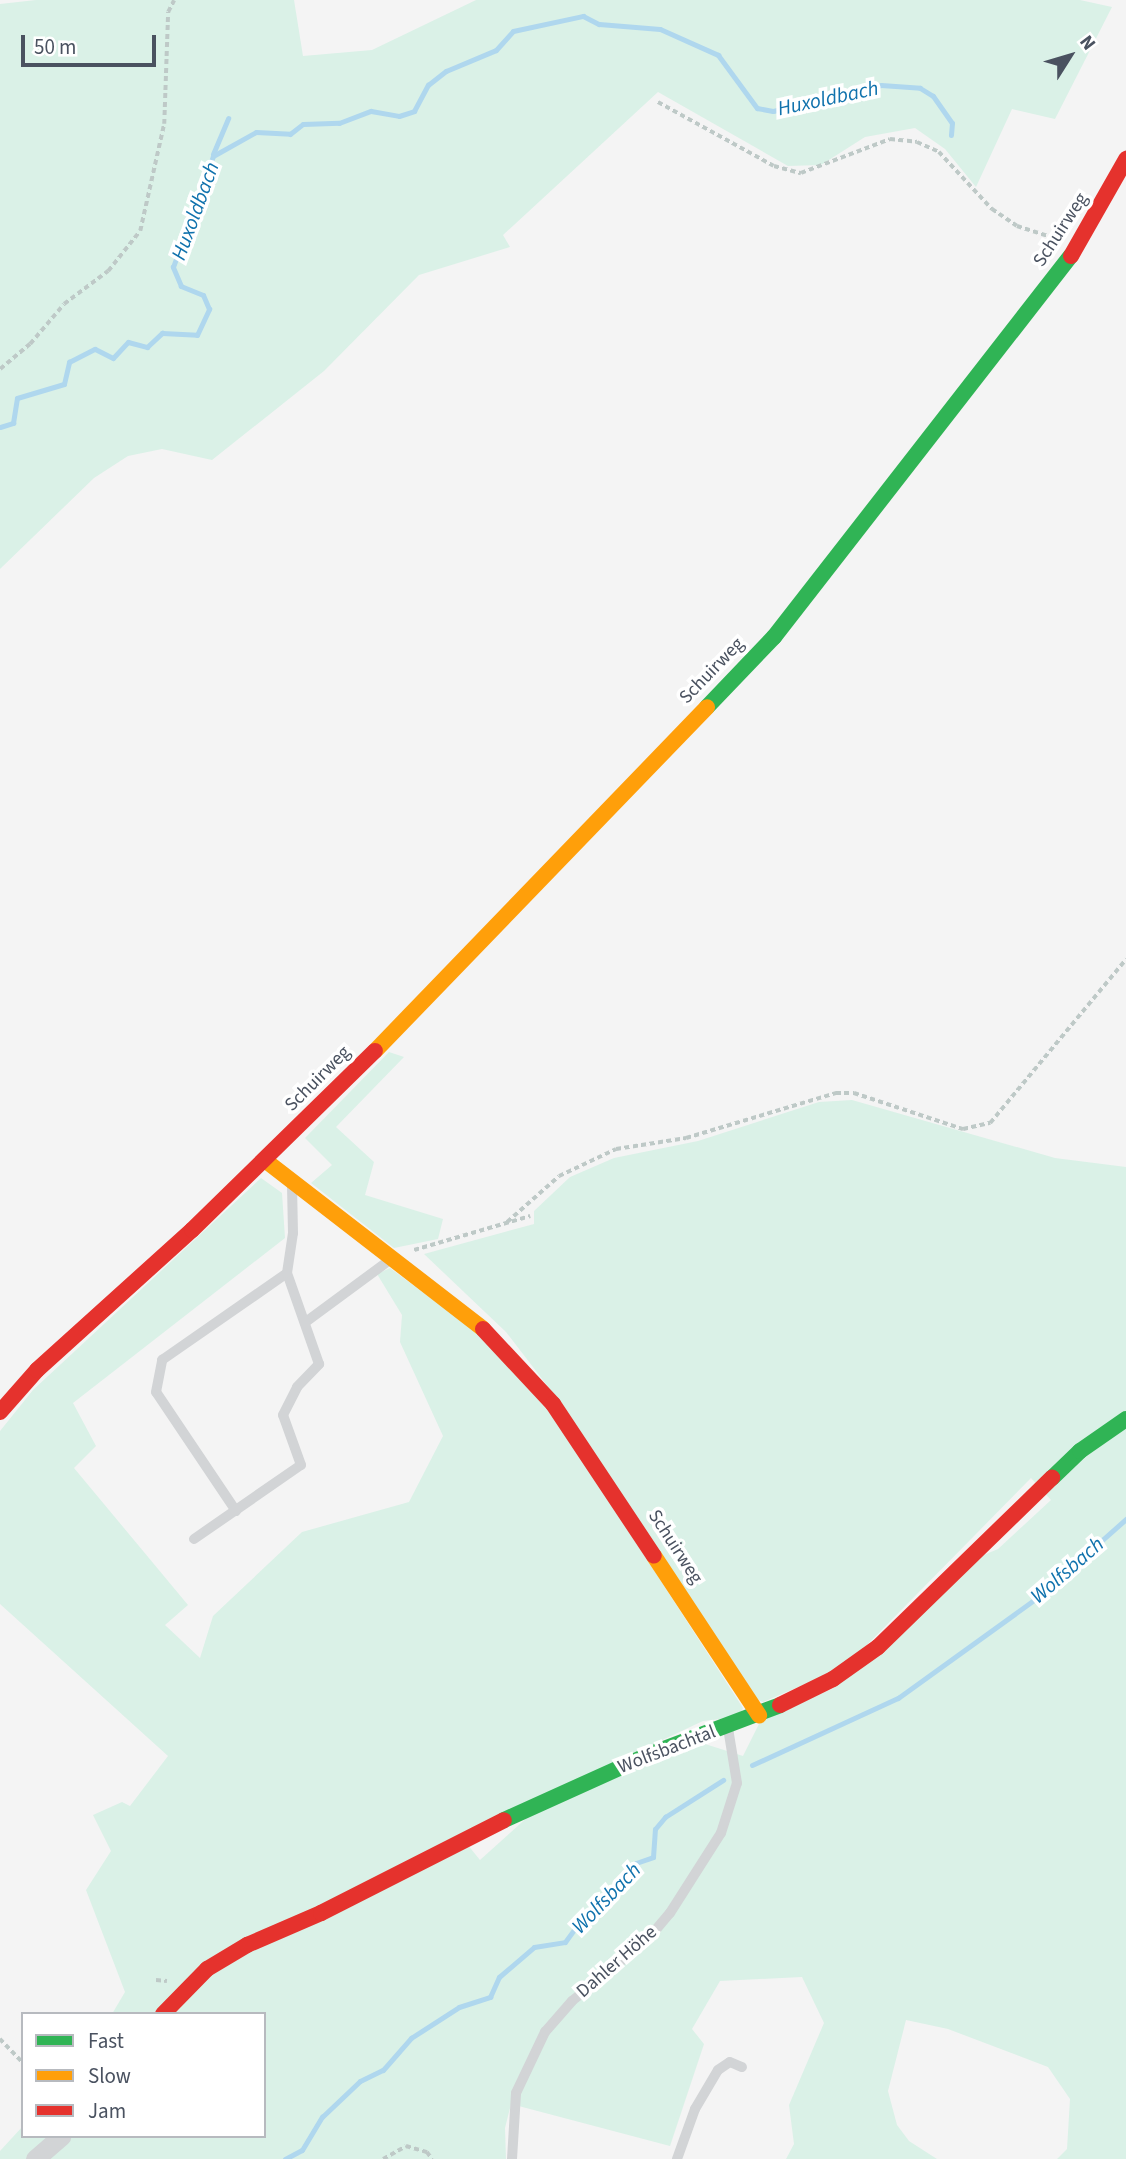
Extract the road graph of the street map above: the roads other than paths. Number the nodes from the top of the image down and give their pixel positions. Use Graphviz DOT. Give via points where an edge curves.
graph roads {
  1 [pos="1126,159"];
  2 [pos="265,1161"];
  3 [pos="291,1182"];
  4 [pos="394,1257"];
  5 [pos="287,1273"];
  6 [pos="307,1321"];
  7 [pos="0,1412"];
  8 [pos="1126,1419"];
  9 [pos="236,1511"];
  10 [pos="194,1539"];
  11 [pos="759,1715"];
  12 [pos="728,1727"];
  13 [pos="165,2012"];
  14 [pos="742,2067"];
  15 [pos="59,2138"];
  16 [pos="35,2159"];
  17 [pos="512,2159"];
  18 [pos="677,2159"];
  1 -- 2 [label="street, Schuirweg" via="1079,246 774,637"];
  2 -- 3 [label="street, Schuirweg"];
  2 -- 7 [label="street, Schuirweg" via="37,1370"];
  3 -- 4 [label="street, Schuirweg"];
  3 -- 5 [label="lane" via="293,1233"];
  4 -- 6 [label="lane"];
  4 -- 11 [label="street, Schuirweg" via="494,1338 553,1404"];
  5 -- 6 [label="lane"];
  5 -- 9 [label="lane" via="162,1360 156,1392"];
  6 -- 9 [label="lane" via="319,1364 297,1387 283,1415 301,1465"];
  8 -- 11 [label="street, Wolfsbachtal" via="1060,1469 878,1647 833,1679"];
  9 -- 10 [label="lane"];
  11 -- 12 [label="street, Wolfsbachtal"];
  12 -- 13 [label="street, Wolfsbachtal" via="648,1755 487,1827 321,1913 247,1945 208,1969"];
  12 -- 17 [label="lane, Dahler Höhe" via="737,1783 721,1833 670,1913 648,1938 572,2001 545,2032 516,2093"];
  14 -- 18 [label="lane" via="730,2062 718,2070 695,2109"];
  15 -- 16 [label="street"];
}
